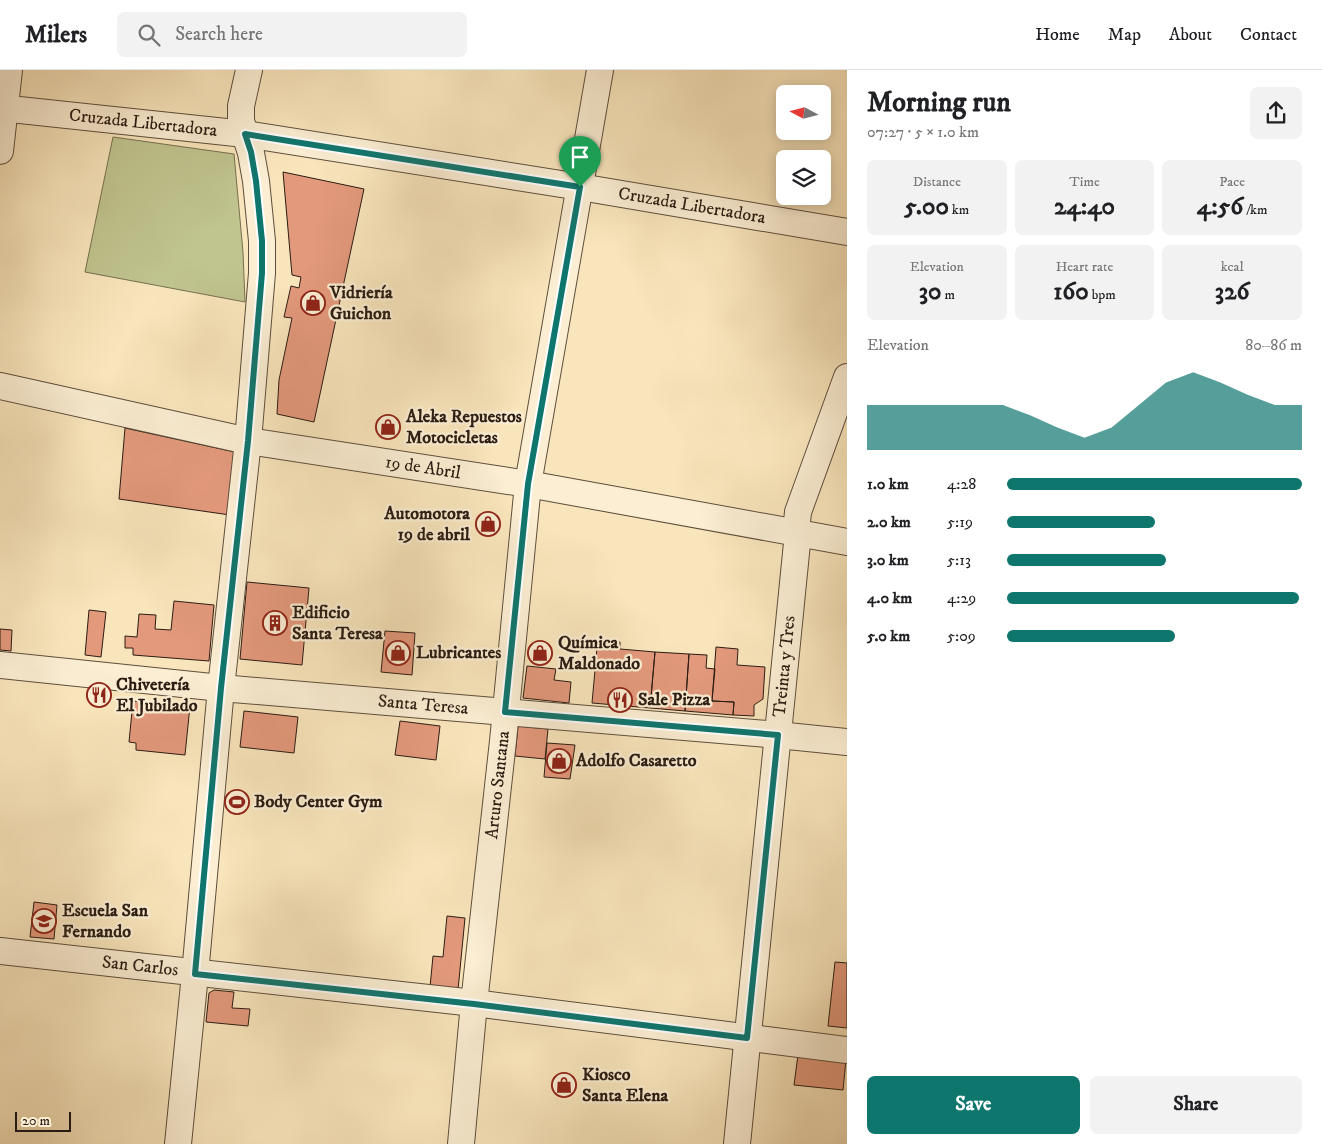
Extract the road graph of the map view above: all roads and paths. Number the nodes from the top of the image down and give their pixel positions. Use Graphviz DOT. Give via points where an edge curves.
graph roads {
  1 [pos="9,70"];
  2 [pos="249,70"];
  3 [pos="600,70"];
  4 [pos="2,108"];
  5 [pos="245,134"];
  6 [pos="0,151"];
  7 [pos="580,187"];
  8 [pos="847,232"];
  9 [pos="847,377"];
  10 [pos="0,386"];
  11 [pos="248,441"];
  12 [pos="528,484"];
  13 [pos="798,533"];
  14 [pos="847,542"];
  15 [pos="0,665"];
  16 [pos="221,688"];
  17 [pos="505,712"];
  18 [pos="778,735"];
  19 [pos="847,742"];
  20 [pos="0,951"];
  21 [pos="195,974"];
  22 [pos="474,1004"];
  23 [pos="747,1038"];
  24 [pos="847,1050"];
  25 [pos="178,1144"];
  26 [pos="461,1144"];
  27 [pos="737,1144"];
  1 -- 4 [label="street"];
  2 -- 5 [label="street" via="241,106"];
  3 -- 7 [label="street, Arturo Santana"];
  4 -- 5 [label="street, Cruzada Libertadora"];
  4 -- 6 [label="street"];
  5 -- 7 [label="street, Cruzada Libertadora"];
  5 -- 11 [label="street" via="256,181 262,241"];
  7 -- 8 [label="street, Cruzada Libertadora"];
  7 -- 12 [label="street, Arturo Santana"];
  9 -- 13 [label="street, Treinta y Tres" via="798,512"];
  10 -- 11 [label="street, 19 de Abril"];
  11 -- 12 [label="street, 19 de Abril"];
  11 -- 16 [label="street"];
  12 -- 13 [label="street, 19 de Abril"];
  12 -- 17 [label="street, Arturo Santana"];
  13 -- 14 [label="street, 19 de Abril"];
  13 -- 18 [label="street, Treinta y Tres"];
  15 -- 16 [label="street, Santa Teresa"];
  16 -- 17 [label="street, Santa Teresa"];
  16 -- 21 [label="street"];
  17 -- 18 [label="street, Santa Teresa"];
  17 -- 22 [label="street, Arturo Santana"];
  18 -- 19 [label="street, Santa Teresa"];
  18 -- 23 [label="street, Treinta y Tres"];
  20 -- 21 [label="street, San Carlos"];
  21 -- 22 [label="street, San Carlos"];
  21 -- 25 [label="street"];
  22 -- 23 [label="street, San Carlos"];
  22 -- 26 [label="street, Arturo Santana"];
  23 -- 24 [label="street, San Carlos"];
  23 -- 27 [label="street, Treinta y Tres"];
}
